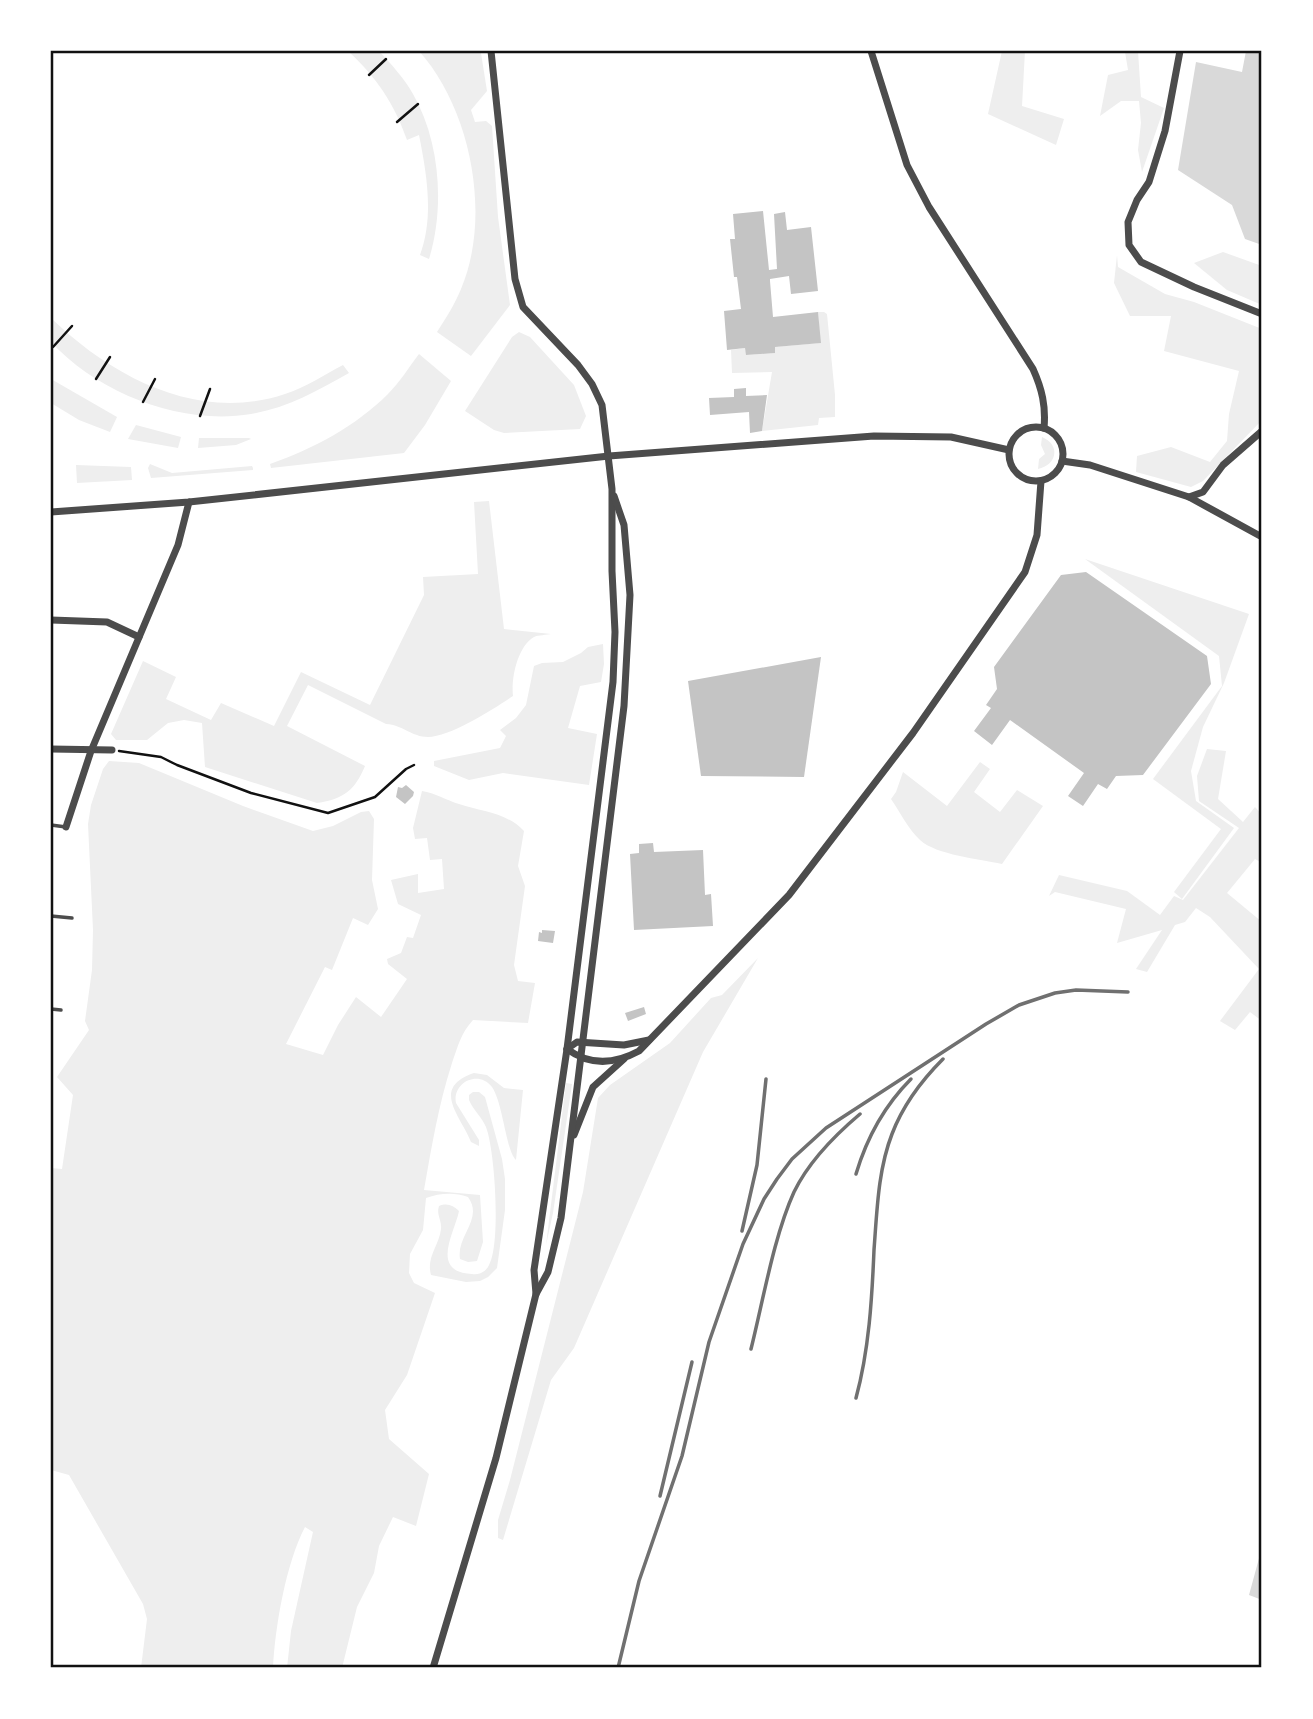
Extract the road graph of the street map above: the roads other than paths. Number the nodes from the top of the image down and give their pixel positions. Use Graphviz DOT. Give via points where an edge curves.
graph roads {
  1 [pos="491,51"];
  2 [pos="872,51"];
  3 [pos="1180,51"];
  4 [pos="1262,314"];
  5 [pos="1044,428"];
  6 [pos="1262,431"];
  7 [pos="1009,450"];
  8 [pos="609,456"];
  9 [pos="1062,461"];
  10 [pos="1041,481"];
  11 [pos="612,489"];
  12 [pos="1189,497"];
  13 [pos="188,502"];
  14 [pos="51,512"];
  15 [pos="1262,537"];
  16 [pos="51,620"];
  17 [pos="139,637"];
  18 [pos="51,749"];
  19 [pos="112,750"];
  20 [pos="91,751"];
  21 [pos="51,825"];
  22 [pos="66,827"];
  23 [pos="51,916"];
  24 [pos="72,918"];
  25 [pos="51,1009"];
  26 [pos="61,1010"];
  27 [pos="650,1040"];
  28 [pos="582,1041"];
  29 [pos="567,1049"];
  30 [pos="581,1057"];
  31 [pos="627,1057"];
  32 [pos="570,1145"];
  33 [pos="536,1294"];
  34 [pos="433,1668"];
  1 -- 8 [label="street" via="515,279 523,307 592,384 602,405"];
  2 -- 5 [label="street" via="907,165 1033,369 1046,411"];
  3 -- 4 [label="street" via="1165,131 1149,182 1128,222 1129,245 1141,262"];
  5 -- 7 [label="street" via="1018,434"];
  5 -- 9 [label="street" via="1062,444"];
  6 -- 12 [label="street" via="1223,465 1203,492"];
  7 -- 8 [label="street" via="951,437 874,436"];
  7 -- 10 [label="street" via="1017,473"];
  8 -- 11 [label="street"];
  8 -- 13 [label="street"];
  9 -- 10 [label="street" via="1054,474"];
  9 -- 12 [label="street" via="1090,464"];
  10 -- 27 [label="street" via="1037,535 1025,572 913,733 789,895"];
  11 -- 28 [label="street" via="624,525 629,609 624,706"];
  11 -- 29 [label="street" via="613,682"];
  12 -- 15 [label="street"];
  13 -- 14 [label="street"];
  13 -- 17 [label="street" via="178,545"];
  16 -- 17 [label="street" via="107,622"];
  17 -- 20 [label="street"];
  18 -- 20 [label="street"];
  19 -- 20 [label="street"];
  20 -- 22 [label="street"];
  21 -- 22 [label="lane"];
  23 -- 24 [label="lane"];
  25 -- 26 [label="lane"];
  27 -- 28 [label="street" via="624,1045"];
  27 -- 31 [label="street"];
  28 -- 29 [label="street"];
  28 -- 30 [label="street"];
  29 -- 30 [label="street"];
  29 -- 33 [label="street" via="534,1269"];
  30 -- 31 [label="street" via="605,1062"];
  30 -- 32 [label="street"];
  31 -- 32 [label="street" via="593,1087"];
  32 -- 33 [label="street" via="561,1217 548,1272"];
  33 -- 34 [label="street" via="496,1458"];
}
